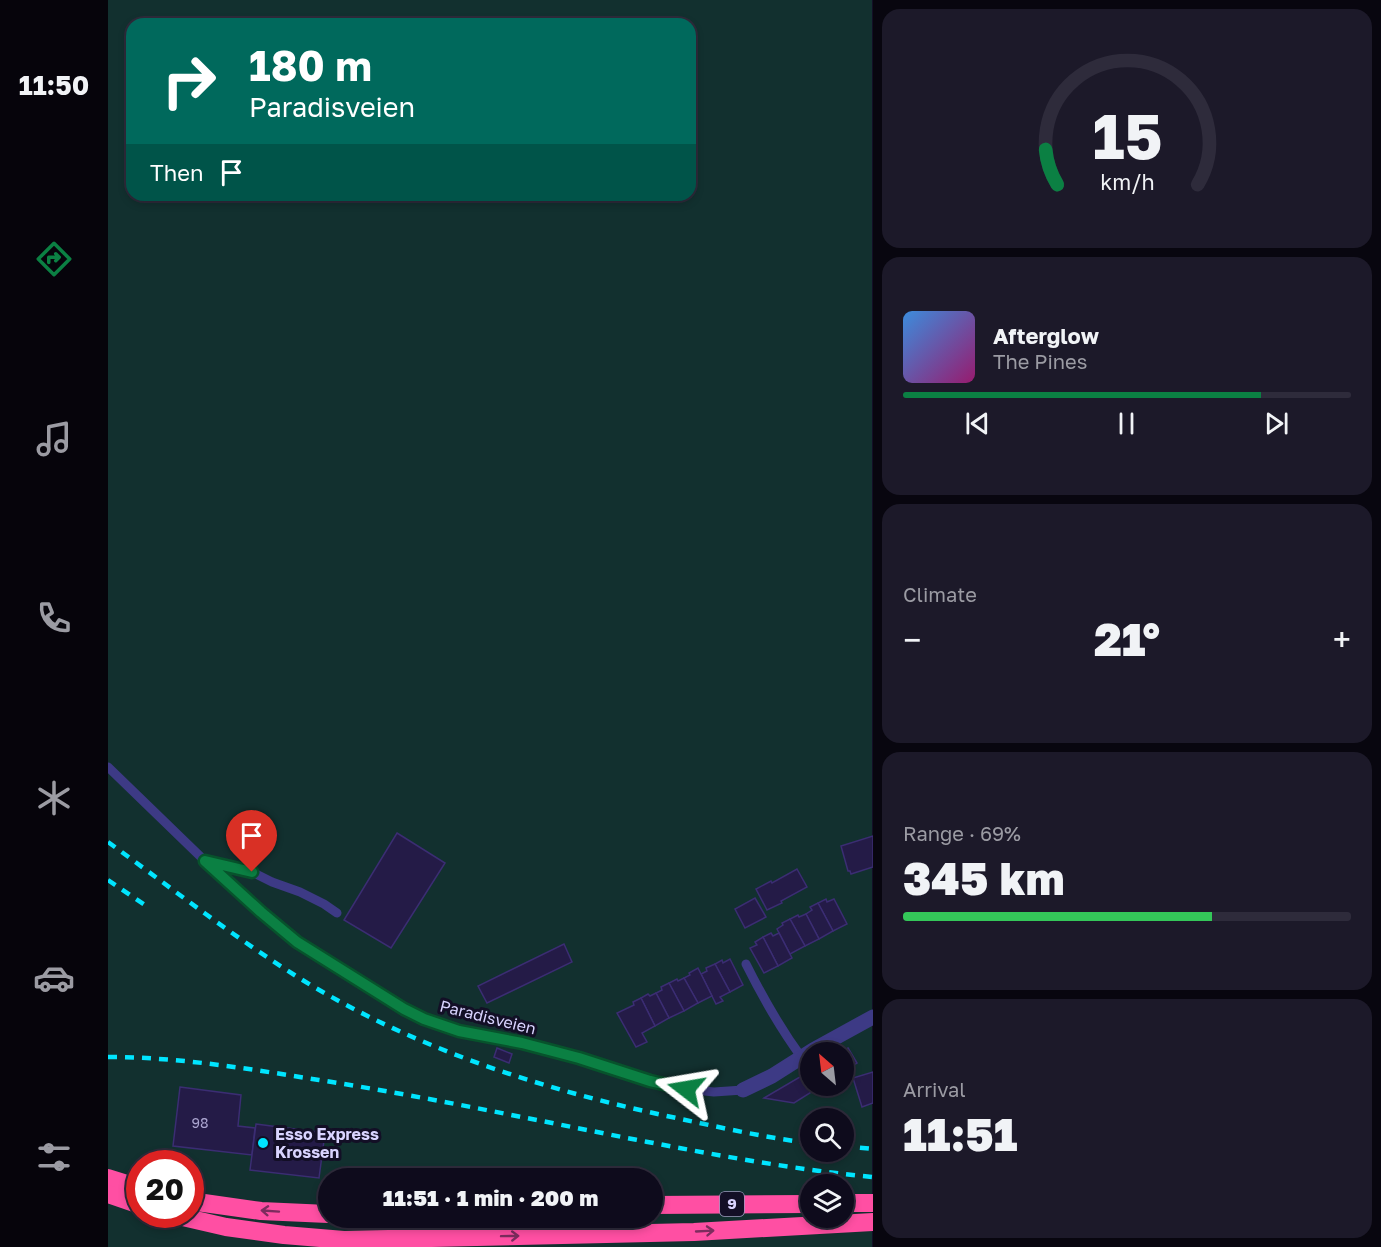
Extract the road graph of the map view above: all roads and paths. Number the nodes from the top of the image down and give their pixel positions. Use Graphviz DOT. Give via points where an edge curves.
graph roads {
  1 [pos="108,767"];
  2 [pos="205,861"];
  3 [pos="338,913"];
  4 [pos="746,964"];
  5 [pos="873,1017"];
  6 [pos="828,1042"];
  7 [pos="800,1055"];
  8 [pos="800,1059"];
  9 [pos="743,1090"];
  10 [pos="108,1178"];
  11 [pos="126,1184"];
  12 [pos="108,1194"];
  13 [pos="126,1200"];
  14 [pos="204,1203"];
  15 [pos="854,1203"];
  16 [pos="873,1203"];
  17 [pos="800,1204"];
  18 [pos="663,1205"];
  19 [pos="318,1214"];
  20 [pos="204,1222"];
  21 [pos="873,1222"];
  22 [pos="383,1228"];
  23 [pos="393,1228"];
  24 [pos="284,1235"];
  25 [pos="378,1243"];
  26 [pos="402,1243"];
  27 [pos="307,1247"];
  1 -- 2 [label="lane, Paradisveien"];
  2 -- 3 [label="lane" via="252,872"];
  2 -- 9 [label="lane, Paradisveien" via="297,942 424,1019 459,1031 579,1058 650,1081 714,1092"];
  4 -- 7 [label="lane"];
  5 -- 6 [label="street, Paradisveien"];
  8 -- 9 [label="street, Paradisveien"];
  10 -- 11 [label="highway"];
  12 -- 13 [label="highway"];
  19 -- 14 [label="highway, one-way"];
  15 -- 16 [label="highway"];
  17 -- 18 [label="highway, 9"];
  20 -- 24 [label="highway, 9"];
  26 -- 21 [label="highway, 9, one-way"];
  22 -- 25 [label="main road"];
  23 -- 26 [label="main road"];
  24 -- 25 [label="highway, 9"];
  24 -- 27 [label="highway, 9"];
  25 -- 26 [label="highway, 9"];
}
